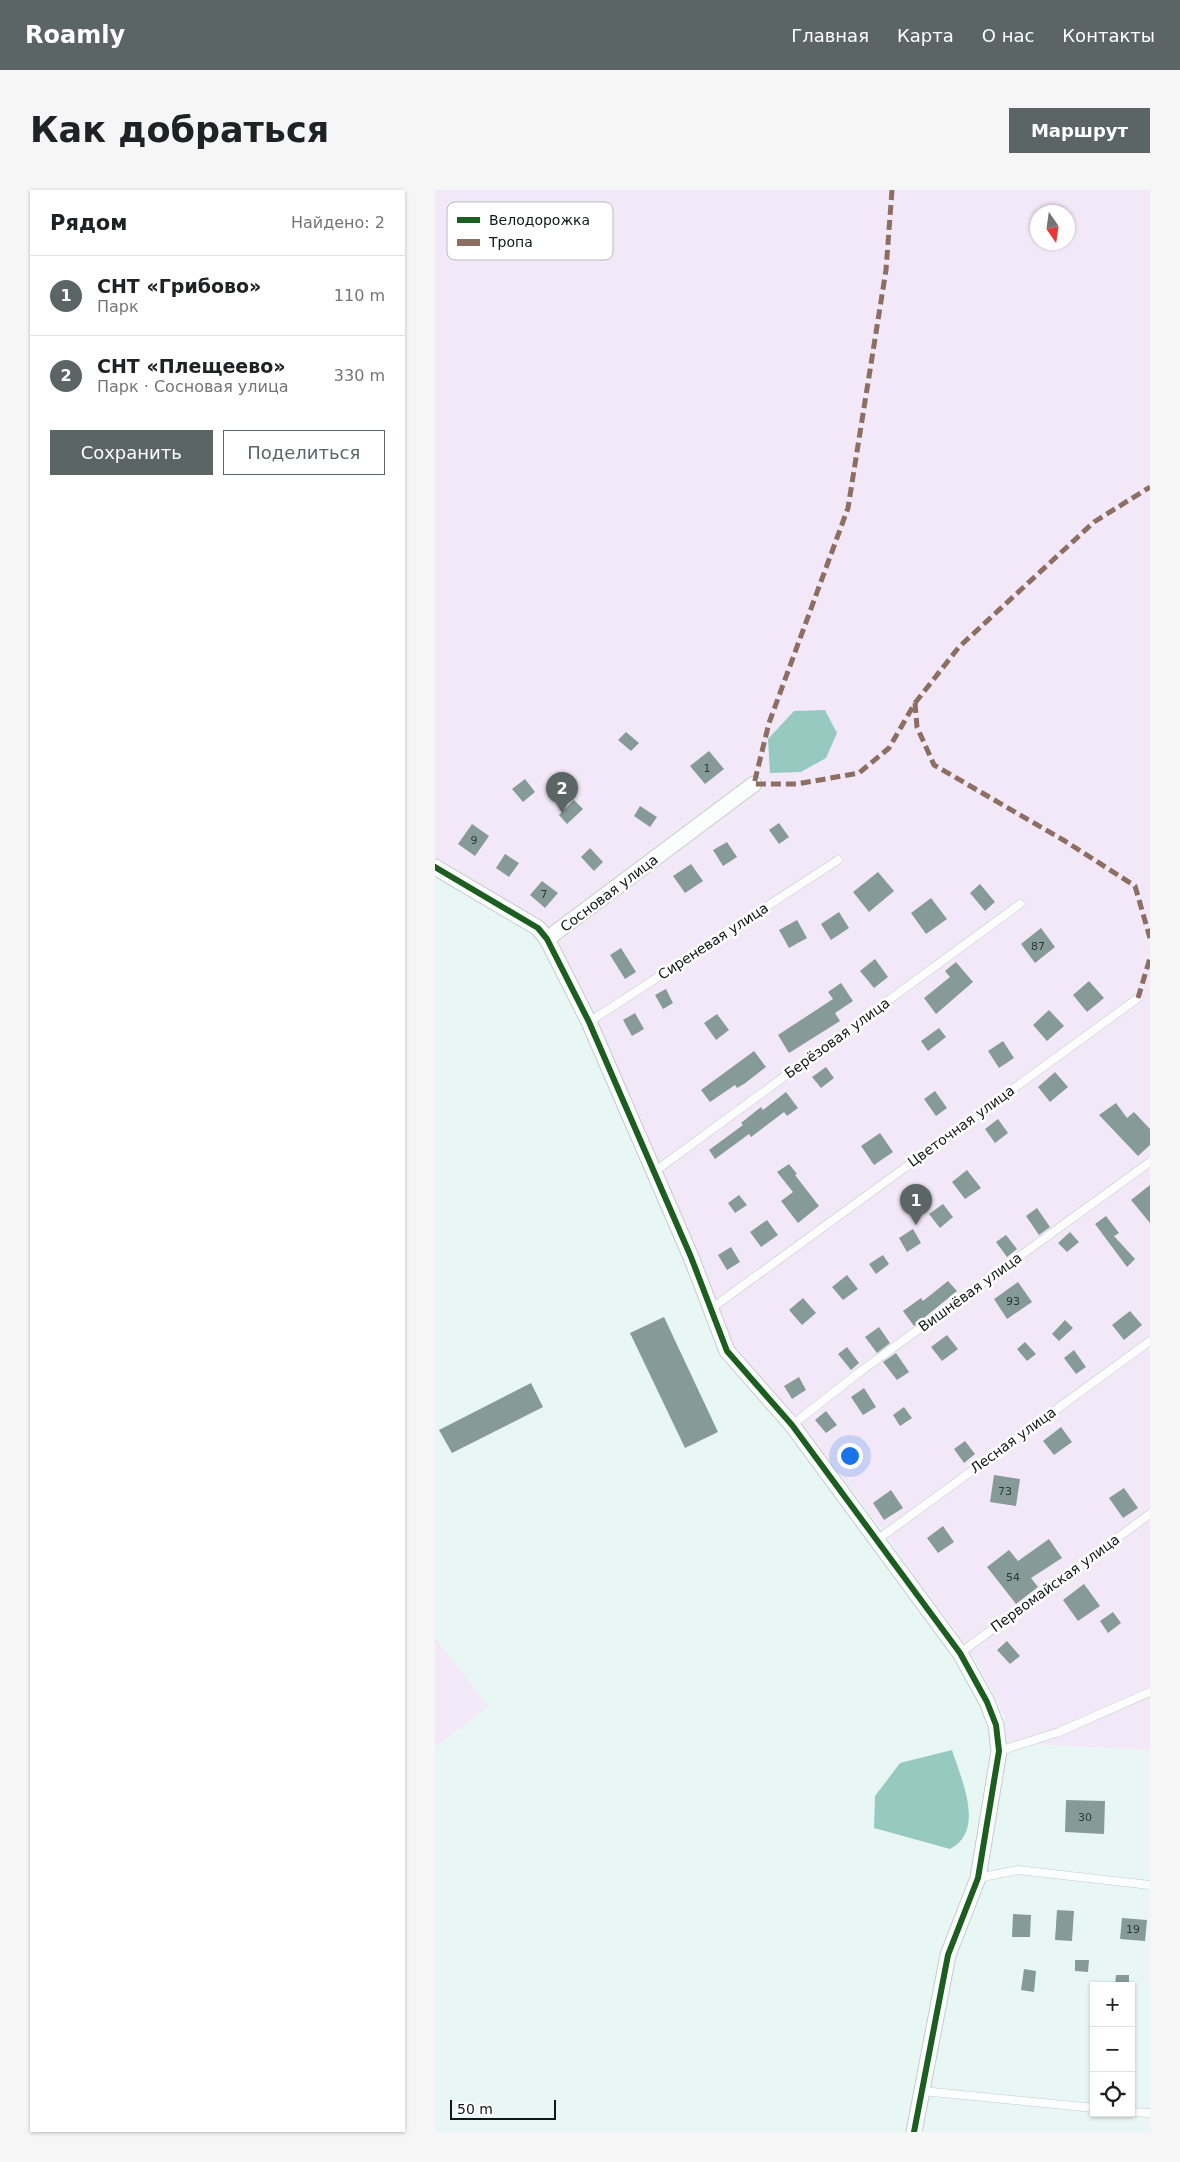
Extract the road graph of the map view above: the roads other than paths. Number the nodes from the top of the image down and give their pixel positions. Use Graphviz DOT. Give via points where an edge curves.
graph roads {
  1 [pos="754,784"];
  2 [pos="838,860"];
  3 [pos="435,867"];
  4 [pos="1020,904"];
  5 [pos="547,939"];
  6 [pos="1138,998"];
  7 [pos="589,1022"];
  8 [pos="1150,1162"];
  9 [pos="654,1172"];
  10 [pos="712,1308"];
  11 [pos="1150,1341"];
  12 [pos="793,1425"];
  13 [pos="1150,1514"];
  14 [pos="877,1540"];
  15 [pos="960,1652"];
  16 [pos="1150,1692"];
  17 [pos="999,1750"];
  18 [pos="978,1878"];
  19 [pos="1150,1885"];
  20 [pos="922,2091"];
  21 [pos="1090,2108"];
  22 [pos="1135,2112"];
  23 [pos="1150,2114"];
  24 [pos="914,2132"];
  1 -- 5 [label="street, Сосновая улица"];
  2 -- 7 [label="lane, Сиреневая улица"];
  3 -- 5 [label="street, Сосновая улица" via="537,928"];
  4 -- 9 [label="lane, Берёзовая улица"];
  5 -- 7 [label="street"];
  6 -- 10 [label="lane, Цветочная улица"];
  7 -- 9 [label="street"];
  8 -- 12 [label="lane, Вишнёвая улица" via="861,1371"];
  9 -- 10 [label="street"];
  10 -- 12 [label="street" via="727,1351"];
  11 -- 14 [label="lane, Лесная улица"];
  12 -- 14 [label="street"];
  13 -- 15 [label="lane, Первомайская улица"];
  14 -- 15 [label="street"];
  15 -- 17 [label="street" via="987,1702 996,1725"];
  16 -- 17 [label="lane" via="1059,1732"];
  17 -- 18 [label="street"];
  18 -- 19 [label="lane" via="1018,1870"];
  18 -- 20 [label="street" via="948,1955"];
  20 -- 21 [label="lane"];
  20 -- 24 [label="street"];
  22 -- 23 [label="lane"];
}
